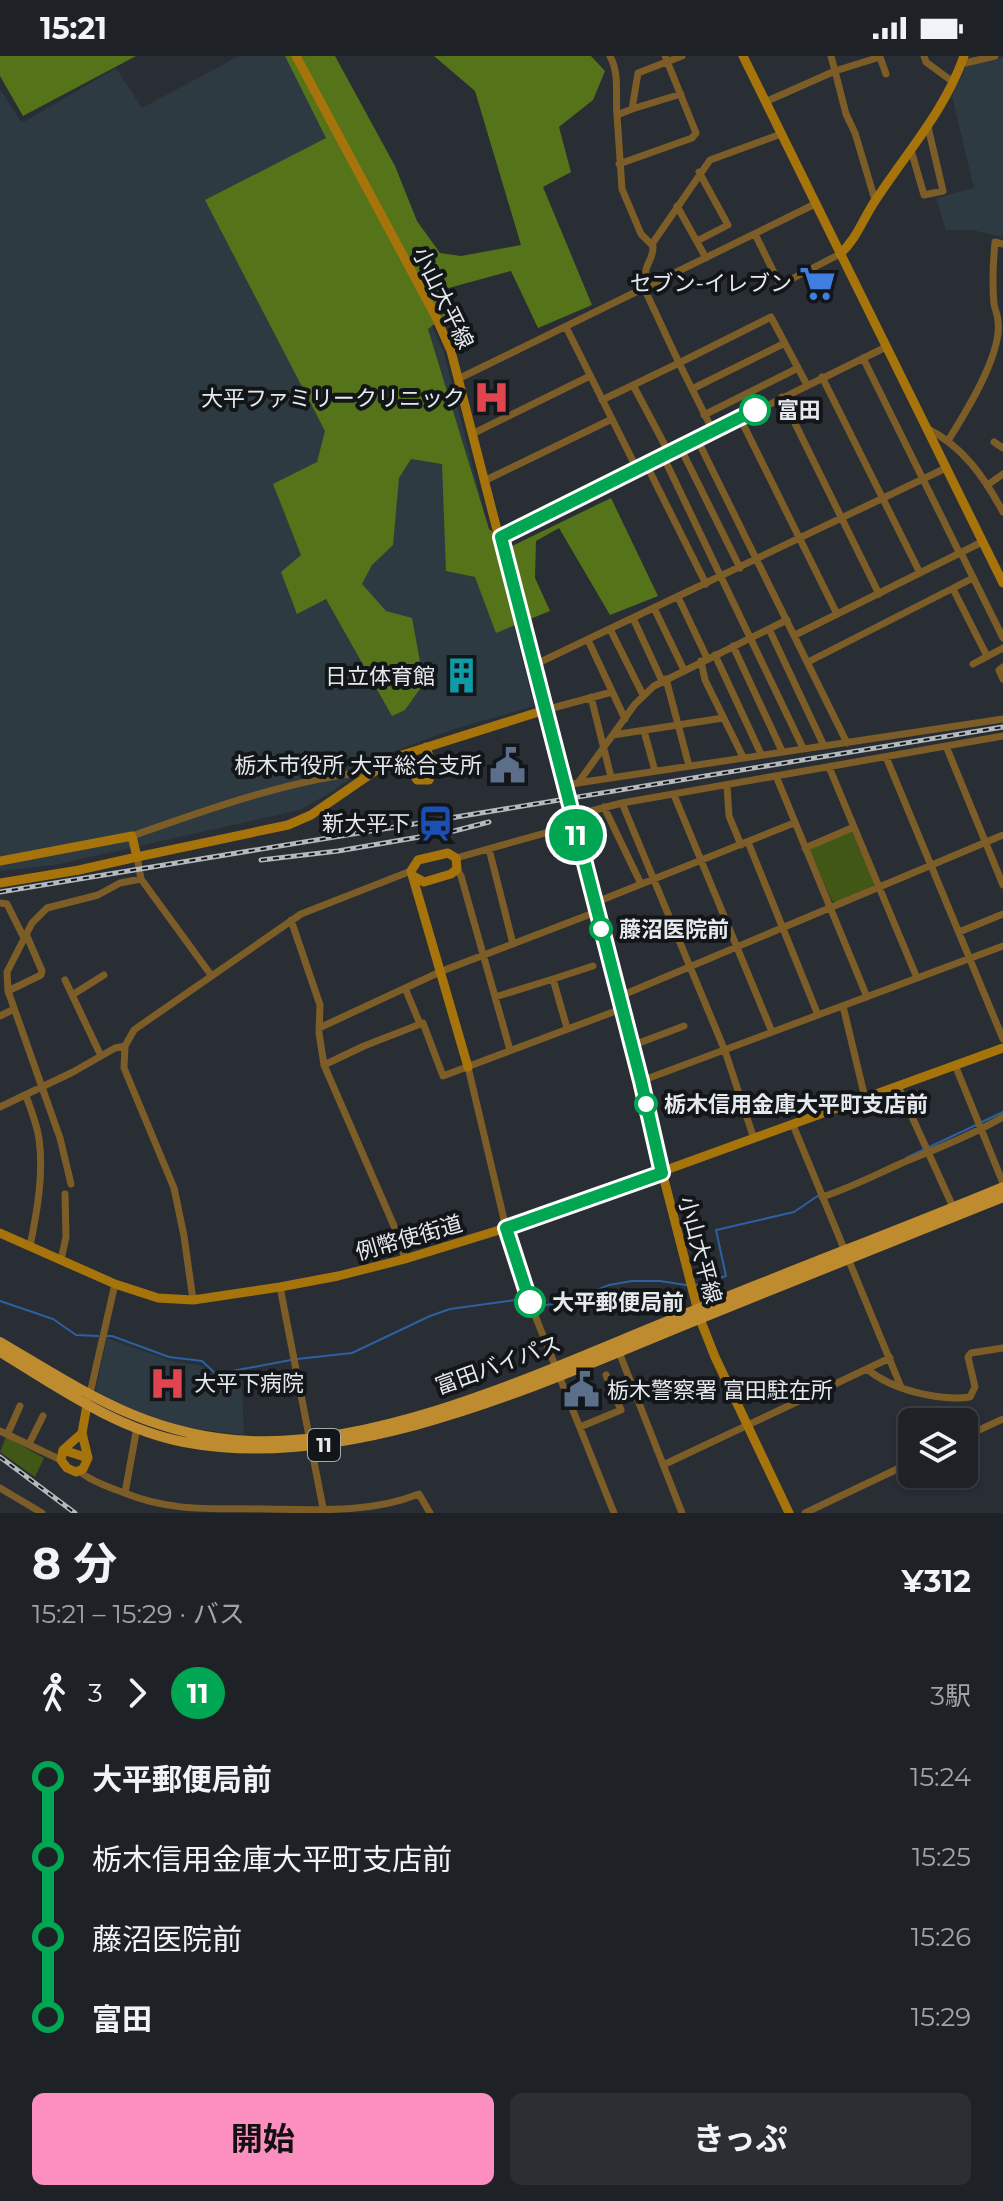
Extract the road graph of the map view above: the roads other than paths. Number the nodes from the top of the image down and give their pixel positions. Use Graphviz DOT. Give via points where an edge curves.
graph roads {
  1 [pos="296,56"];
  2 [pos="610,56"];
  3 [pos="682,56"];
  4 [pos="743,56"];
  5 [pos="831,56"];
  6 [pos="924,56"];
  7 [pos="995,56"];
  8 [pos="666,59"];
  9 [pos="962,60"];
  10 [pos="835,71"];
  11 [pos="886,74"];
  12 [pos="953,82"];
  13 [pos="681,94"];
  14 [pos="765,102"];
  15 [pos="632,109"];
  16 [pos="617,115"];
  17 [pos="928,127"];
  18 [pos="781,134"];
  19 [pos="911,150"];
  20 [pos="619,164"];
  21 [pos="699,172"];
  22 [pos="875,200"];
  23 [pos="815,204"];
  24 [pos="677,206"];
  25 [pos="755,234"];
  26 [pos="697,241"];
  27 [pos="652,244"];
  28 [pos="1003,244"];
  29 [pos="840,254"];
  30 [pos="706,258"];
  31 [pos="647,287"];
  32 [pos="566,327"];
  33 [pos="785,343"];
  34 [pos="999,344"];
  35 [pos="886,347"];
  36 [pos="863,358"];
  37 [pos="679,363"];
  38 [pos="798,368"];
  39 [pos="590,376"];
  40 [pos="822,377"];
  41 [pos="460,378"];
  42 [pos="633,385"];
  43 [pos="807,385"];
  44 [pos="692,389"];
  45 [pos="782,397"];
  46 [pos="602,400"];
  47 [pos="704,415"];
  48 [pos="740,418"];
  49 [pos="612,419"];
  50 [pos="926,428"];
  51 [pos="713,431"];
  52 [pos="474,433"];
  53 [pos="697,439"];
  54 [pos="949,439"];
  55 [pos="994,442"];
  56 [pos="680,447"];
  57 [pos="1003,448"];
  58 [pos="666,454"];
  59 [pos="646,464"];
  60 [pos="946,468"];
  61 [pos="637,469"];
  62 [pos="1003,474"];
  63 [pos="923,479"];
  64 [pos="486,480"];
  65 [pos="989,484"];
  66 [pos="882,500"];
  67 [pos="1003,512"];
  68 [pos="842,519"];
  69 [pos="501,537"];
  70 [pos="799,540"];
  71 [pos="982,542"];
  72 [pos="960,553"];
  73 [pos="757,560"];
  74 [pos="740,568"];
  75 [pos="920,573"];
  76 [pos="722,577"];
  77 [pos="973,578"];
  78 [pos="1003,583"];
  79 [pos="706,584"];
  80 [pos="953,589"];
  81 [pos="879,594"];
  82 [pos="678,597"];
  83 [pos="654,608"];
  84 [pos="837,614"];
  85 [pos="633,618"];
  86 [pos="787,620"];
  87 [pos="610,629"];
  88 [pos="769,629"];
  89 [pos="795,635"];
  90 [pos="751,637"];
  91 [pos="1003,638"];
  92 [pos="588,640"];
  93 [pos="733,646"];
  94 [pos="1003,648"];
  95 [pos="987,656"];
  96 [pos="707,658"];
  97 [pos="808,662"];
  98 [pos="973,664"];
  99 [pos="534,665"];
  100 [pos="1003,667"];
  101 [pos="684,670"];
  102 [pos="1003,679"];
  103 [pos="664,680"];
  104 [pos="612,692"];
  105 [pos="643,695"];
  106 [pos="591,697"];
  107 [pos="545,710"];
  108 [pos="723,718"];
  109 [pos="625,719"];
  110 [pos="1003,719"];
  111 [pos="679,726"];
  112 [pos="644,731"];
  113 [pos="613,735"];
  114 [pos="1003,736"];
  115 [pos="847,743"];
  116 [pos="824,746"];
  117 [pos="946,746"];
  118 [pos="426,747"];
  119 [pos="604,748"];
  120 [pos="803,748"];
  121 [pos="782,751"];
  122 [pos="761,754"];
  123 [pos="402,755"];
  124 [pos="743,757"];
  125 [pos="886,757"];
  126 [pos="689,766"];
  127 [pos="829,767"];
  128 [pos="375,771"];
  129 [pos="655,771"];
  130 [pos="776,776"];
  131 [pos="611,777"];
  132 [pos="578,783"];
  133 [pos="564,785"];
  134 [pos="727,785"];
  135 [pos="674,795"];
  136 [pos="622,803"];
  137 [pos="604,807"];
  138 [pos="573,821"];
  139 [pos="794,823"];
  140 [pos="854,827"];
  141 [pos="1003,835"];
  142 [pos="132,836"];
  143 [pos="985,843"];
  144 [pos="745,844"];
  145 [pos="805,848"];
  146 [pos="489,849"];
  147 [pos="137,857"];
  148 [pos="0,861"];
  149 [pos="701,861"];
  150 [pos="457,863"];
  151 [pos="931,865"];
  152 [pos="412,874"];
  153 [pos="141,879"];
  154 [pos="654,879"];
  155 [pos="424,882"];
  156 [pos="0,883"];
  157 [pos="641,884"];
  158 [pos="1003,885"];
  159 [pos="879,887"];
  160 [pos="418,891"];
  161 [pos="0,903"];
  162 [pos="595,908"];
  163 [pos="830,908"];
  164 [pos="1003,914"];
  165 [pos="291,920"];
  166 [pos="783,928"];
  167 [pos="959,932"];
  168 [pos="25,936"];
  169 [pos="513,944"];
  170 [pos="1003,946"];
  171 [pos="737,947"];
  172 [pos="483,955"];
  173 [pos="970,958"];
  174 [pos="5,963"];
  175 [pos="593,966"];
  176 [pos="690,967"];
  177 [pos="442,971"];
  178 [pos="104,975"];
  179 [pos="211,975"];
  180 [pos="917,978"];
  181 [pos="553,979"];
  182 [pos="65,980"];
  183 [pos="405,988"];
  184 [pos="8,991"];
  185 [pos="72,995"];
  186 [pos="495,997"];
  187 [pos="618,997"];
  188 [pos="867,997"];
  189 [pos="843,1006"];
  190 [pos="14,1009"];
  191 [pos="621,1009"];
  192 [pos="818,1015"];
  193 [pos="0,1016"];
  194 [pos="420,1024"];
  195 [pos="684,1026"];
  196 [pos="319,1028"];
  197 [pos="567,1028"];
  198 [pos="772,1032"];
  199 [pos="1003,1039"];
  200 [pos="125,1046"];
  201 [pos="631,1046"];
  202 [pos="1003,1048"];
  203 [pos="510,1050"];
  204 [pos="725,1051"];
  205 [pos="101,1056"];
  206 [pos="324,1065"];
  207 [pos="955,1065"];
  208 [pos="468,1067"];
  209 [pos="641,1081"];
  210 [pos="42,1086"];
  211 [pos="898,1086"];
  212 [pos="26,1096"];
  213 [pos="865,1098"];
  214 [pos="1,1105"];
  215 [pos="1003,1117"];
  216 [pos="793,1125"];
  217 [pos="981,1129"];
  218 [pos="754,1139"];
  219 [pos="927,1152"];
  220 [pos="662,1173"];
  221 [pos="71,1184"];
  222 [pos="1003,1185"];
  223 [pos="65,1194"];
  224 [pos="822,1197"];
  225 [pos="1003,1197"];
  226 [pos="953,1207"];
  227 [pos="506,1228"];
  228 [pos="0,1233"];
  229 [pos="30,1246"];
  230 [pos="847,1254"];
  231 [pos="405,1259"];
  232 [pos="61,1260"];
  233 [pos="115,1284"];
  234 [pos="280,1287"];
  235 [pos="193,1300"];
  236 [pos="698,1314"];
  237 [pos="0,1342"];
  238 [pos="1003,1348"];
  239 [pos="0,1352"];
  240 [pos="619,1352"];
  241 [pos="890,1358"];
  242 [pos="867,1369"];
  243 [pos="555,1371"];
  244 [pos="606,1375"];
  245 [pos="901,1387"];
  246 [pos="88,1401"];
  247 [pos="20,1406"];
  248 [pos="43,1416"];
  249 [pos="1003,1419"];
  250 [pos="747,1426"];
  251 [pos="137,1427"];
  252 [pos="580,1427"];
  253 [pos="978,1431"];
  254 [pos="4,1432"];
  255 [pos="82,1433"];
  256 [pos="311,1442"];
  257 [pos="29,1444"];
  258 [pos="62,1455"];
  259 [pos="88,1458"];
  260 [pos="663,1465"];
  261 [pos="83,1469"];
  262 [pos="898,1469"];
  263 [pos="0,1488"];
  264 [pos="125,1493"];
  265 [pos="170,1510"];
  266 [pos="323,1512"];
  267 [pos="42,1513"];
  268 [pos="430,1513"];
  269 [pos="614,1513"];
  270 [pos="682,1513"];
  271 [pos="789,1513"];
  272 [pos="805,1513"];
  1 -- 41 [label="street, 小山大平線" via="435,315"];
  2 -- 16 [label="street" via="618,72"];
  3 -- 8 [label="street"];
  4 -- 14 [label="street"];
  5 -- 10 [label="street"];
  6 -- 12 [label="street"];
  7 -- 9 [label="street"];
  8 -- 13 [label="street"];
  8 -- 15 [label="street" via="638,73"];
  9 -- 12 [label="street"];
  10 -- 11 [label="street" via="880,57"];
  10 -- 14 [label="street"];
  10 -- 22 [label="street"];
  12 -- 17 [label="street"];
  13 -- 15 [label="street"];
  13 -- 20 [label="street" via="695,136"];
  14 -- 18 [label="street"];
  15 -- 16 [label="street"];
  16 -- 20 [label="street"];
  17 -- 19 [label="street"];
  17 -- 19 [label="street" via="943,191 924,195"];
  18 -- 21 [label="street" via="710,160"];
  18 -- 23 [label="street"];
  19 -- 22 [label="street"];
  20 -- 27 [label="street" via="622,189 641,234"];
  21 -- 24 [label="street"];
  21 -- 26 [label="street" via="728,225"];
  22 -- 29 [label="street"];
  23 -- 25 [label="street"];
  23 -- 29 [label="street"];
  24 -- 26 [label="street"];
  24 -- 27 [label="street"];
  25 -- 29 [label="street" via="780,285"];
  25 -- 30 [label="street"];
  26 -- 30 [label="street"];
  27 -- 31 [label="street" via="645,267"];
  28 -- 34 [label="street" via="995,242 992,269"];
  29 -- 35 [label="street"];
  30 -- 31 [label="street"];
  31 -- 32 [label="street"];
  31 -- 37 [label="street"];
  32 -- 39 [label="street"];
  32 -- 41 [label="street"];
  33 -- 37 [label="street" via="771,317"];
  33 -- 38 [label="street"];
  33 -- 44 [label="street"];
  34 -- 54 [label="street"];
  35 -- 36 [label="street"];
  35 -- 50 [label="street"];
  36 -- 40 [label="street"];
  36 -- 63 [label="street"];
  37 -- 42 [label="street"];
  37 -- 44 [label="street"];
  38 -- 43 [label="street"];
  38 -- 47 [label="street"];
  39 -- 46 [label="street"];
  39 -- 52 [label="street"];
  40 -- 43 [label="street"];
  40 -- 66 [label="street"];
  41 -- 52 [label="street, 小山大平線"];
  42 -- 46 [label="street"];
  42 -- 58 [label="street"];
  43 -- 45 [label="street"];
  44 -- 47 [label="street"];
  45 -- 48 [label="street"];
  45 -- 68 [label="street"];
  46 -- 49 [label="street"];
  47 -- 51 [label="street"];
  48 -- 51 [label="street"];
  48 -- 70 [label="street"];
  49 -- 61 [label="street"];
  49 -- 64 [label="street"];
  50 -- 54 [label="street"];
  50 -- 60 [label="street"];
  51 -- 53 [label="street"];
  52 -- 64 [label="street, 小山大平線"];
  53 -- 56 [label="street"];
  53 -- 73 [label="street"];
  54 -- 65 [label="street"];
  55 -- 57 [label="street"];
  56 -- 58 [label="street"];
  56 -- 74 [label="street"];
  58 -- 59 [label="street"];
  58 -- 76 [label="street"];
  59 -- 61 [label="street"];
  59 -- 79 [label="street"];
  60 -- 63 [label="street"];
  60 -- 71 [label="street"];
  61 -- 69 [label="street"];
  62 -- 65 [label="street"];
  63 -- 66 [label="street"];
  63 -- 72 [label="street"];
  64 -- 69 [label="street, 小山大平線"];
  65 -- 67 [label="street"];
  66 -- 68 [label="street"];
  66 -- 75 [label="street"];
  68 -- 70 [label="street"];
  68 -- 81 [label="street"];
  69 -- 99 [label="street, 小山大平線"];
  70 -- 73 [label="street"];
  70 -- 84 [label="street"];
  71 -- 72 [label="street"];
  71 -- 78 [label="street"];
  72 -- 75 [label="street"];
  72 -- 77 [label="street"];
  73 -- 74 [label="street"];
  73 -- 86 [label="street"];
  74 -- 76 [label="street"];
  75 -- 81 [label="street"];
  76 -- 79 [label="street"];
  76 -- 90 [label="street"];
  77 -- 80 [label="street"];
  77 -- 91 [label="street"];
  79 -- 82 [label="street"];
  80 -- 95 [label="street"];
  80 -- 97 [label="street"];
  81 -- 84 [label="street"];
  82 -- 83 [label="street"];
  82 -- 96 [label="street"];
  83 -- 85 [label="street"];
  83 -- 101 [label="street"];
  84 -- 89 [label="street"];
  85 -- 87 [label="street"];
  85 -- 103 [label="street"];
  86 -- 88 [label="street"];
  86 -- 89 [label="street"];
  87 -- 92 [label="street"];
  87 -- 105 [label="street"];
  88 -- 90 [label="street"];
  88 -- 116 [label="street"];
  89 -- 97 [label="street"];
  90 -- 93 [label="street"];
  90 -- 120 [label="street"];
  92 -- 99 [label="street"];
  92 -- 104 [label="street"];
  93 -- 96 [label="street"];
  93 -- 121 [label="street"];
  94 -- 95 [label="street"];
  95 -- 98 [label="street"];
  96 -- 101 [label="street"];
  96 -- 108 [label="street" via="705,680"];
  96 -- 122 [label="street"];
  97 -- 115 [label="street"];
  99 -- 107 [label="street, 小山大平線"];
  100 -- 102 [label="street"];
  101 -- 103 [label="street"];
  103 -- 105 [label="street"];
  103 -- 111 [label="street"];
  104 -- 106 [label="street"];
  104 -- 109 [label="street"];
  105 -- 109 [label="street"];
  106 -- 107 [label="street"];
  106 -- 119 [label="street"];
  107 -- 118 [label="street"];
  107 -- 133 [label="street, 小山大平線"];
  108 -- 111 [label="street"];
  108 -- 124 [label="street"];
  109 -- 113 [label="street"];
  110 -- 115 [label="street"];
  111 -- 112 [label="street"];
  111 -- 126 [label="street"];
  112 -- 113 [label="street"];
  112 -- 129 [label="street"];
  113 -- 119 [label="street"];
  114 -- 117 [label="street"];
  115 -- 116 [label="street"];
  116 -- 120 [label="street"];
  117 -- 125 [label="street"];
  117 -- 143 [label="street"];
  118 -- 123 [label="street"];
  118 -- 123 [label="street" via="433,769 429,780 417,780"];
  119 -- 131 [label="street"];
  119 -- 132 [label="street"];
  120 -- 121 [label="street"];
  121 -- 122 [label="street"];
  122 -- 124 [label="street"];
  123 -- 128 [label="street"];
  124 -- 126 [label="street"];
  125 -- 127 [label="street"];
  125 -- 151 [label="street"];
  126 -- 129 [label="street"];
  127 -- 130 [label="street"];
  127 -- 140 [label="street"];
  128 -- 142 [label="street" via="332,775"];
  128 -- 147 [label="street" via="288,825"];
  129 -- 131 [label="street"];
  130 -- 134 [label="street"];
  130 -- 139 [label="street"];
  131 -- 132 [label="street"];
  132 -- 133 [label="street"];
  133 -- 138 [label="street, 小山大平線"];
  134 -- 135 [label="street"];
  134 -- 144 [label="street" via="729,816"];
  135 -- 136 [label="street"];
  135 -- 149 [label="street"];
  136 -- 137 [label="street"];
  136 -- 154 [label="street"];
  137 -- 138 [label="street"];
  137 -- 157 [label="street"];
  138 -- 146 [label="street"];
  138 -- 162 [label="street, 小山大平線"];
  139 -- 144 [label="street"];
  139 -- 145 [label="street"];
  140 -- 145 [label="street"];
  140 -- 159 [label="street"];
  141 -- 143 [label="street"];
  142 -- 147 [label="street"];
  142 -- 148 [label="street"];
  143 -- 151 [label="street"];
  143 -- 158 [label="street"];
  144 -- 149 [label="street"];
  144 -- 166 [label="street"];
  145 -- 163 [label="street"];
  146 -- 150 [label="street"];
  146 -- 169 [label="street"];
  147 -- 153 [label="street"];
  147 -- 156 [label="street"];
  149 -- 154 [label="street"];
  149 -- 171 [label="street"];
  150 -- 152 [label="street" via="448,853 418,860"];
  150 -- 155 [label="street" via="451,874"];
  150 -- 172 [label="street"];
  151 -- 159 [label="street"];
  151 -- 167 [label="street"];
  152 -- 155 [label="street"];
  152 -- 160 [label="street"];
  152 -- 165 [label="street"];
  153 -- 168 [label="street" via="47,908"];
  153 -- 179 [label="street"];
  154 -- 157 [label="street"];
  154 -- 176 [label="street"];
  155 -- 160 [label="street"];
  157 -- 162 [label="street"];
  159 -- 163 [label="street"];
  159 -- 180 [label="street"];
  160 -- 177 [label="street"];
  161 -- 168 [label="street" via="7,904"];
  162 -- 169 [label="street"];
  162 -- 187 [label="street, 小山大平線"];
  163 -- 166 [label="street"];
  163 -- 188 [label="street"];
  164 -- 167 [label="street"];
  165 -- 179 [label="street"];
  165 -- 196 [label="street" via="320,1005"];
  166 -- 171 [label="street"];
  166 -- 192 [label="street"];
  167 -- 173 [label="street"];
  168 -- 174 [label="street"];
  168 -- 184 [label="street" via="41,975"];
  169 -- 172 [label="street"];
  170 -- 173 [label="street"];
  171 -- 176 [label="street"];
  171 -- 198 [label="street"];
  172 -- 177 [label="street"];
  172 -- 186 [label="street"];
  173 -- 180 [label="street"];
  173 -- 199 [label="street"];
  174 -- 184 [label="street"];
  175 -- 181 [label="street"];
  176 -- 187 [label="street"];
  176 -- 204 [label="street"];
  177 -- 183 [label="street"];
  177 -- 208 [label="street"];
  178 -- 185 [label="street"];
  179 -- 200 [label="street" via="134,1030"];
  180 -- 188 [label="street"];
  181 -- 186 [label="street"];
  181 -- 197 [label="street"];
  182 -- 185 [label="street"];
  183 -- 194 [label="street"];
  183 -- 196 [label="street"];
  184 -- 190 [label="street"];
  185 -- 205 [label="street"];
  186 -- 203 [label="street"];
  187 -- 191 [label="street, 小山大平線"];
  188 -- 189 [label="street"];
  189 -- 192 [label="street"];
  189 -- 213 [label="street"];
  190 -- 193 [label="street"];
  190 -- 210 [label="street"];
  191 -- 197 [label="street"];
  191 -- 201 [label="street, 小山大平線"];
  192 -- 198 [label="street"];
  194 -- 206 [label="street"];
  194 -- 208 [label="street" via="443,1076"];
  195 -- 201 [label="street"];
  196 -- 206 [label="street"];
  197 -- 203 [label="street"];
  198 -- 204 [label="street"];
  200 -- 205 [label="street"];
  200 -- 235 [label="street" via="126,1076 174,1188"];
  201 -- 209 [label="street, 小山大平線"];
  202 -- 207 [label="street, 例幣使街道"];
  203 -- 208 [label="street"];
  204 -- 209 [label="street"];
  204 -- 218 [label="street"];
  205 -- 210 [label="street"];
  206 -- 231 [label="street"];
  207 -- 211 [label="street, 例幣使街道"];
  207 -- 217 [label="street"];
  208 -- 227 [label="street"];
  209 -- 220 [label="street, 小山大平線"];
  210 -- 212 [label="street"];
  210 -- 221 [label="street"];
  211 -- 213 [label="street, 例幣使街道"];
  211 -- 219 [label="street"];
  212 -- 214 [label="street"];
  212 -- 229 [label="street" via="40,1150"];
  213 -- 216 [label="street, 例幣使街道"];
  215 -- 217 [label="street"];
  216 -- 218 [label="street, 例幣使街道"];
  216 -- 224 [label="street"];
  217 -- 219 [label="street"];
  217 -- 222 [label="street"];
  218 -- 220 [label="street, 例幣使街道"];
  219 -- 224 [label="street"];
  219 -- 226 [label="street"];
  220 -- 227 [label="street, 例幣使街道"];
  220 -- 236 [label="street, 小山大平線"];
  222 -- 226 [label="main road, 富田バイパス / 11"];
  223 -- 232 [label="street"];
  224 -- 230 [label="street"];
  225 -- 230 [label="main road, 富田バイパス / 11"];
  226 -- 230 [label="main road, 富田バイパス / 11"];
  227 -- 231 [label="street, 例幣使街道"];
  227 -- 243 [label="street"];
  228 -- 229 [label="street, 例幣使街道"];
  229 -- 232 [label="street, 例幣使街道"];
  230 -- 236 [label="main road, 富田バイパス / 11"];
  230 -- 241 [label="street"];
  231 -- 234 [label="street, 例幣使街道"];
  232 -- 233 [label="street, 例幣使街道"];
  233 -- 235 [label="street, 例幣使街道" via="158,1298"];
  233 -- 246 [label="street"];
  234 -- 235 [label="street, 例幣使街道"];
  234 -- 256 [label="street"];
  236 -- 240 [label="main road, 富田バイパス / 11"];
  236 -- 243 [label="main road, 富田バイパス / 11"];
  236 -- 250 [label="street, 小山大平線"];
  237 -- 246 [label="main road, 富田バイパス / 11"];
  238 -- 245 [label="street" via="968,1357 975,1387 970,1397"];
  239 -- 246 [label="main road, 富田バイパス / 11"];
  240 -- 243 [label="main road, 富田バイパス / 11"];
  240 -- 260 [label="street"];
  241 -- 242 [label="street"];
  241 -- 245 [label="street"];
  242 -- 245 [label="street"];
  242 -- 250 [label="street"];
  243 -- 252 [label="street"];
  243 -- 256 [label="main road, 富田バイパス / 11" via="411,1426"];
  244 -- 252 [label="street" via="621,1410"];
  246 -- 251 [label="main road, 富田バイパス / 11"];
  246 -- 255 [label="street"];
  246 -- 256 [label="main road, 富田バイパス / 11" via="184,1432"];
  247 -- 254 [label="street"];
  248 -- 257 [label="street"];
  249 -- 253 [label="street"];
  250 -- 260 [label="street"];
  250 -- 271 [label="street, 小山大平線"];
  251 -- 256 [label="main road, 富田バイパス / 11" via="181,1441 235,1448"];
  251 -- 264 [label="street"];
  252 -- 269 [label="street"];
  254 -- 257 [label="street"];
  255 -- 258 [label="street"];
  255 -- 259 [label="street"];
  256 -- 266 [label="street"];
  257 -- 258 [label="street"];
  258 -- 259 [label="street"];
  258 -- 261 [label="street" via="72,1470"];
  259 -- 261 [label="street"];
  260 -- 270 [label="street"];
  261 -- 264 [label="street" via="90,1479"];
  262 -- 272 [label="street"];
  263 -- 267 [label="street"];
  264 -- 265 [label="street"];
  265 -- 266 [label="street"];
  266 -- 268 [label="street" via="364,1510 419,1494"];
}
